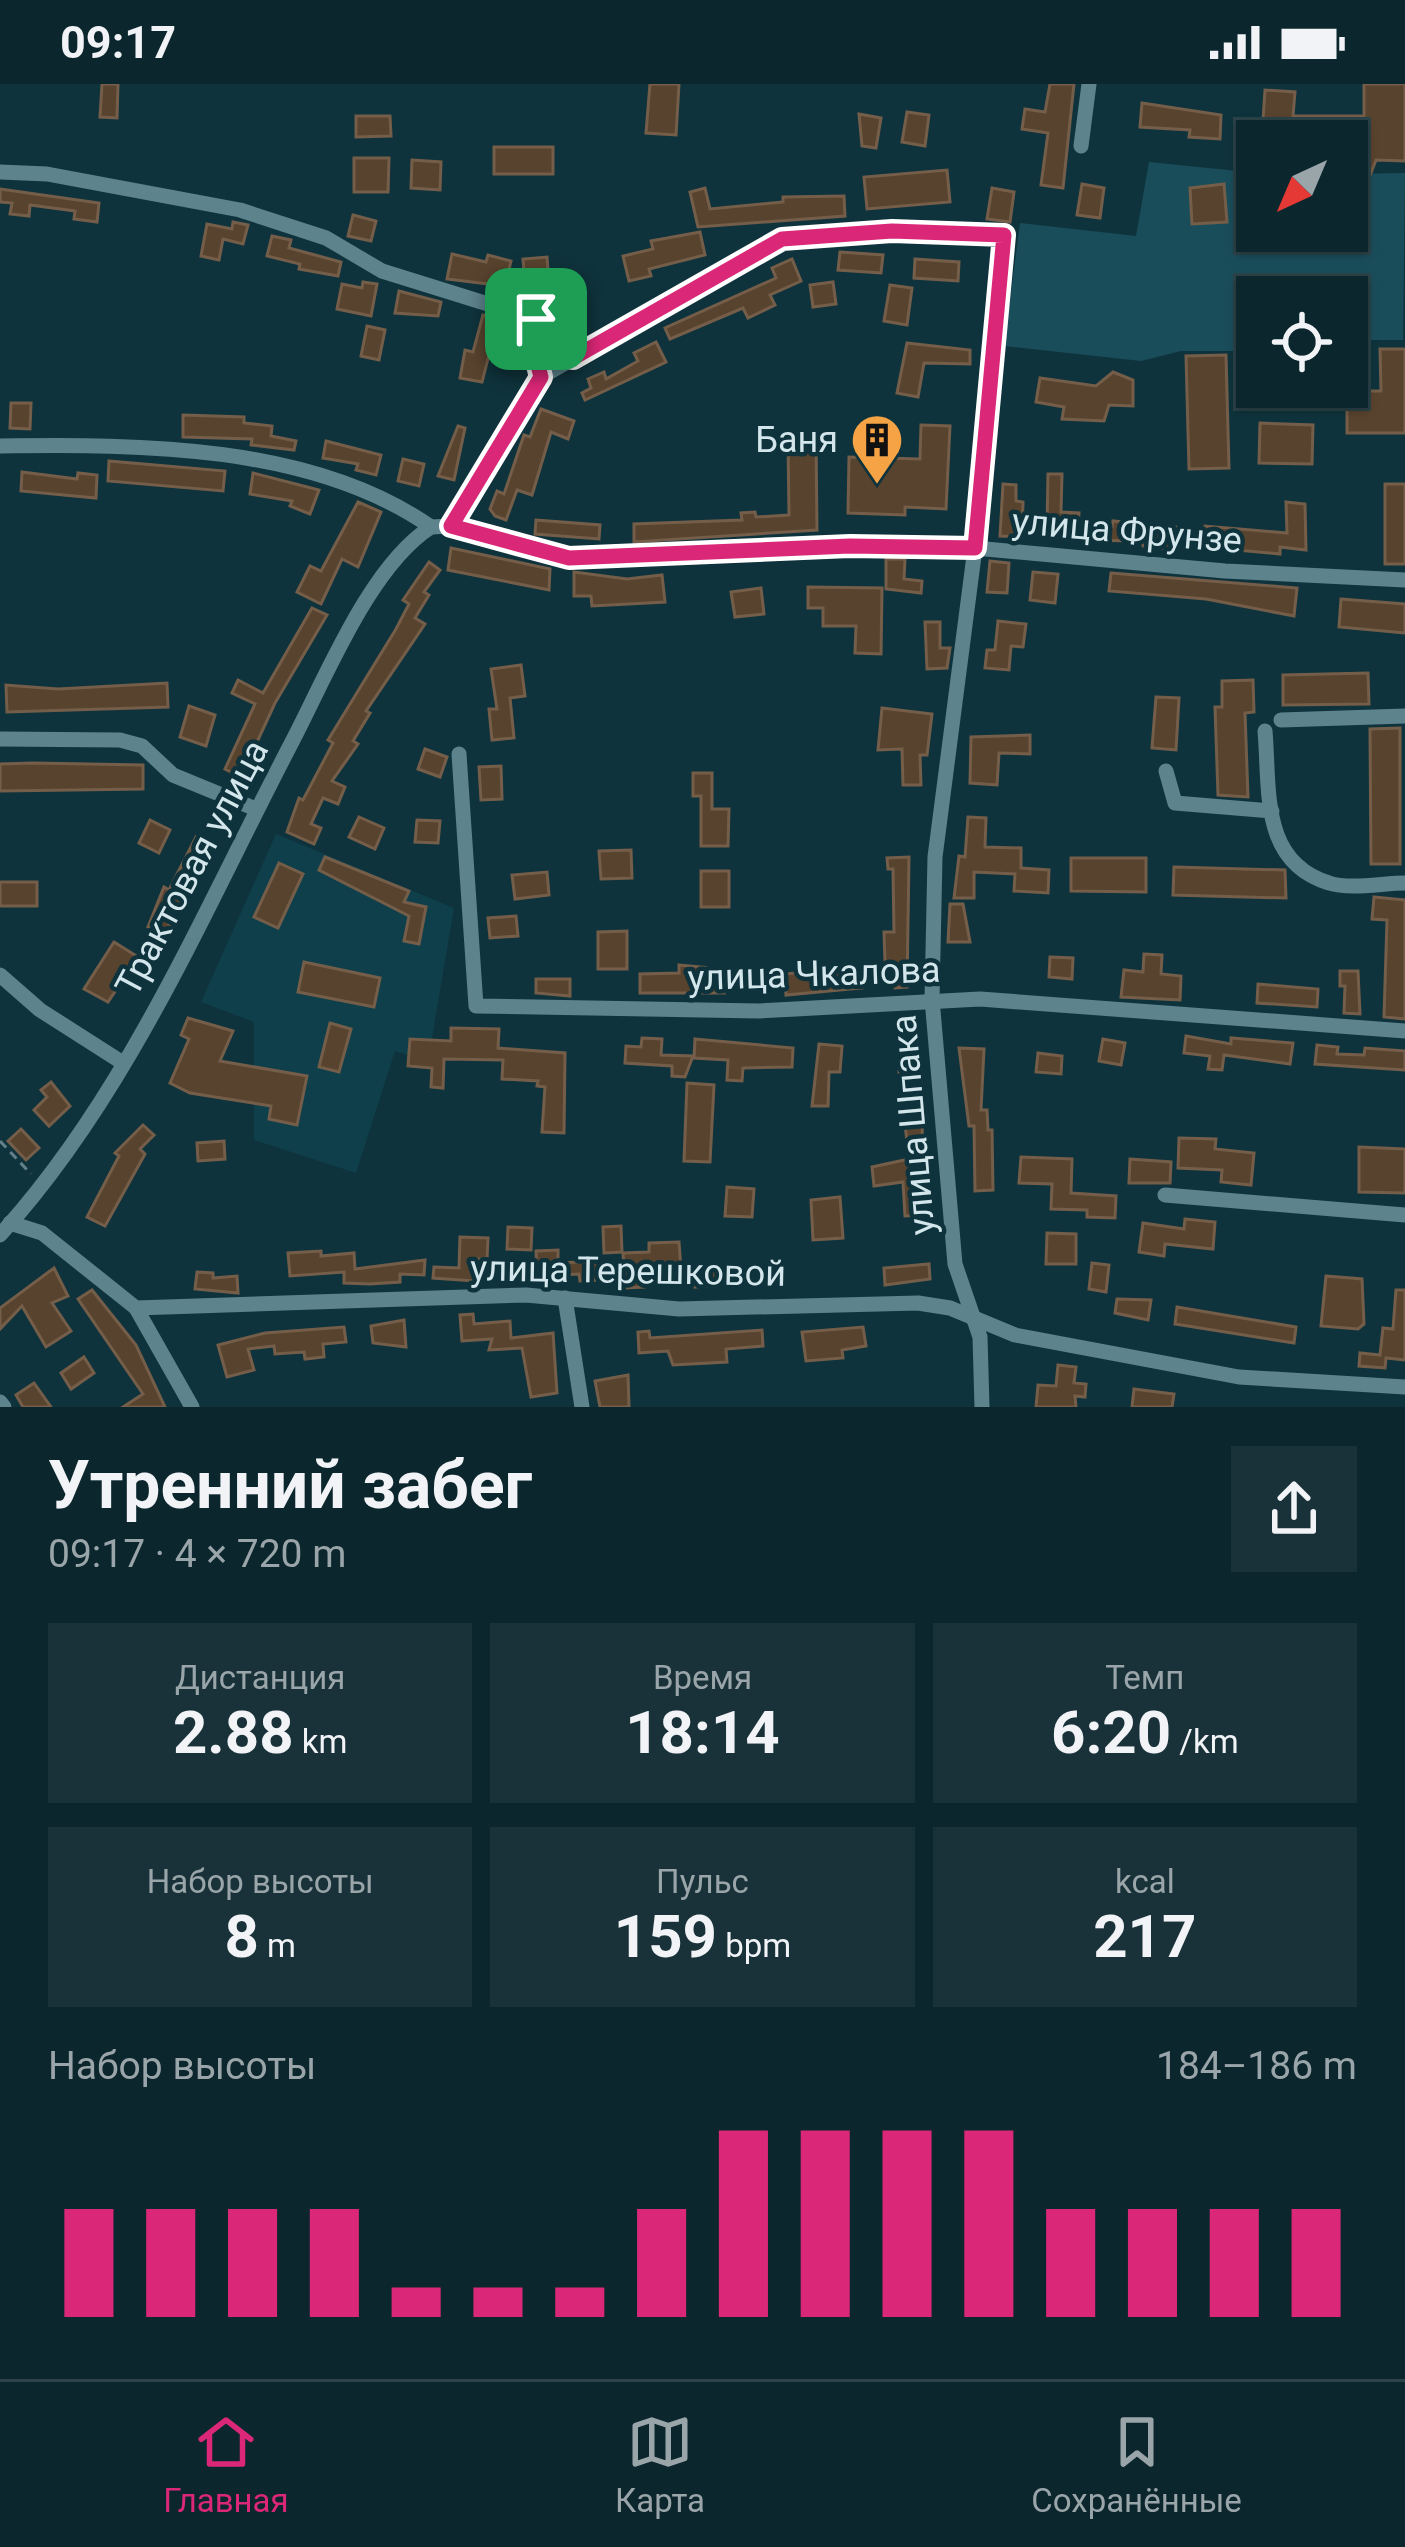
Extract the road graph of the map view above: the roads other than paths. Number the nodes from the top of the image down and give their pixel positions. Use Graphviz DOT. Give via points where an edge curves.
graph roads {
  1 [pos="1089,84"];
  2 [pos="1081,146"];
  3 [pos="0,172"];
  4 [pos="536,319"];
  5 [pos="573,358"];
  6 [pos="541,377"];
  7 [pos="0,446"];
  8 [pos="451,526"];
  9 [pos="430,527"];
  10 [pos="975,548"];
  11 [pos="1405,580"];
  12 [pos="1405,716"];
  13 [pos="1281,720"];
  14 [pos="1265,731"];
  15 [pos="0,739"];
  16 [pos="459,754"];
  17 [pos="1166,771"];
  18 [pos="256,809"];
  19 [pos="1272,811"];
  20 [pos="1405,883"];
  21 [pos="0,975"];
  22 [pos="932,998"];
  23 [pos="1405,1031"];
  24 [pos="123,1063"];
  25 [pos="1166,1196"];
  26 [pos="1405,1215"];
  27 [pos="5,1229"];
  28 [pos="565,1298"];
  29 [pos="136,1308"];
  30 [pos="971,1318"];
  31 [pos="1405,1388"];
  32 [pos="192,1407"];
  33 [pos="582,1407"];
  34 [pos="982,1407"];
  1 -- 2 [label="street"];
  3 -- 4 [label="street" via="240,210 326,238 382,271"];
  4 -- 5 [label="street" via="564,333"];
  4 -- 6 [label="street"];
  5 -- 6 [label="street"];
  5 -- 10 [label="street, улица Шпака" via="782,239 892,231 1004,235"];
  6 -- 8 [label="street"];
  7 -- 9 [label="street" via="200,454 295,469 392,500"];
  8 -- 9 [label="street, улица Фрунзе"];
  8 -- 10 [label="street, улица Фрунзе" via="569,558"];
  9 -- 18 [label="street, Трактовая улица" via="412,540 353,625"];
  10 -- 11 [label="street, улица Фрунзе"];
  10 -- 22 [label="street, улица Шпака" via="935,857"];
  12 -- 13 [label="street"];
  14 -- 19 [label="street"];
  15 -- 18 [label="street" via="142,746 173,775"];
  16 -- 22 [label="street, улица Чкалова" via="476,1006 759,1011"];
  17 -- 19 [label="street" via="1175,803"];
  18 -- 24 [label="street, Трактовая улица"];
  19 -- 20 [label="street" via="1274,840 1286,856 1331,884"];
  21 -- 24 [label="street"];
  22 -- 23 [label="street, улица Чкалова"];
  22 -- 30 [label="street, улица Шпака" via="955,1264"];
  24 -- 27 [label="street, Трактовая улица"];
  25 -- 26 [label="street"];
  27 -- 29 [label="street" via="42,1233"];
  28 -- 29 [label="street, улица Терешковой"];
  28 -- 30 [label="street, улица Терешковой" via="679,1309 918,1303"];
  28 -- 33 [label="street"];
  29 -- 32 [label="street"];
  30 -- 31 [label="street, улица Терешковой" via="1015,1335 1239,1377"];
  30 -- 34 [label="street, улица Шпака" via="980,1337"];
}
